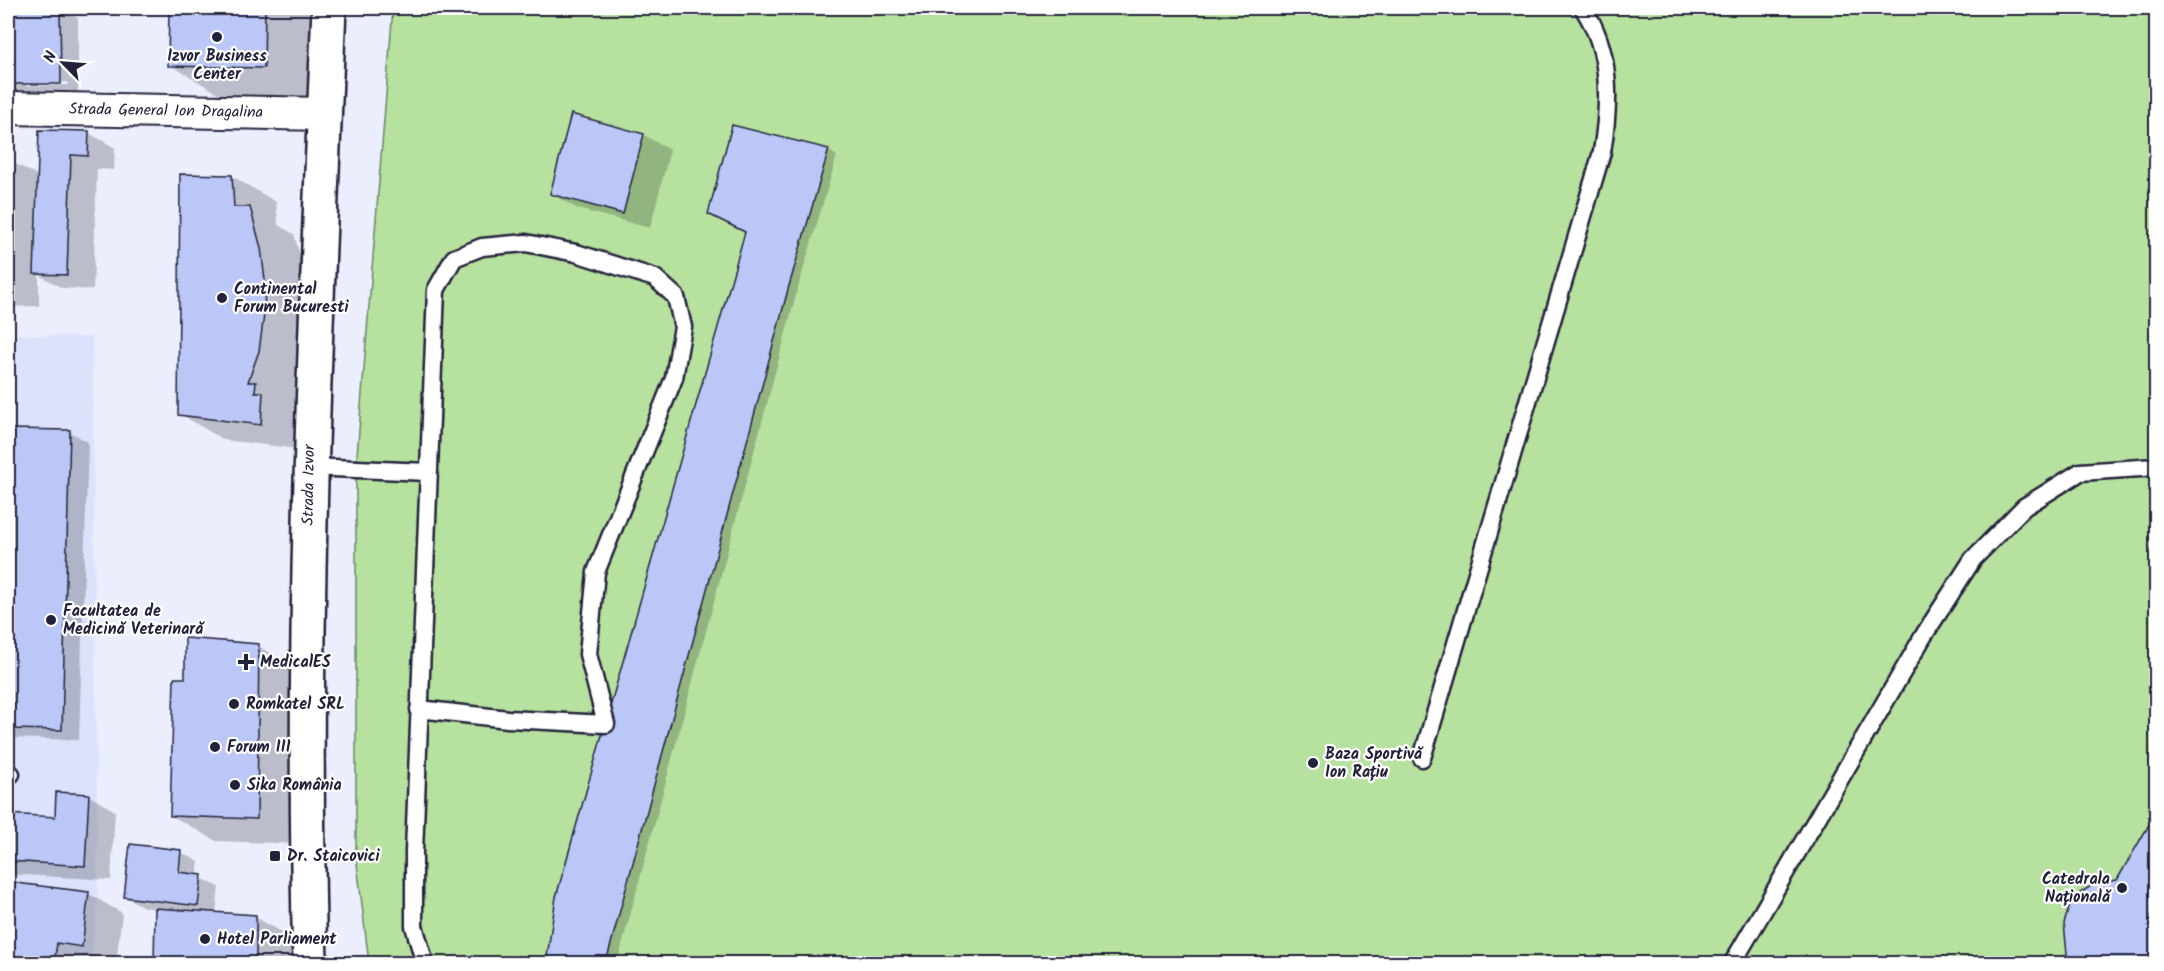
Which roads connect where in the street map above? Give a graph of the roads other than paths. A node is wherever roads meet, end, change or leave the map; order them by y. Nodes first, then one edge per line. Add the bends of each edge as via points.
1 (329, 8) edge
2 (1583, 8) edge
3 (8, 108) edge
4 (325, 114) junction
5 (309, 466) junction
6 (2157, 467) edge
7 (428, 472) junction
8 (419, 709) junction
9 (1422, 758) dead end
10 (1739, 961) edge
11 (310, 963) edge
12 (425, 963) edge

1 - 4 main road, Strada Izvor
2 - 9 lane via 1597,36 1609,90 1602,152
3 - 4 street, Strada General Ion Dragalina
4 - 5 main road, Strada Izvor
5 - 7 lane
5 - 11 main road, Strada Izvor
6 - 10 lane via 2080,472 2024,507 1973,559 1924,635
7 - 8 lane
7 - 8 lane via 436,290 454,258 482,247 526,243 623,266 654,278 675,297 683,327 674,378 596,572 588,654 606,724 508,720
8 - 12 lane via 414,926

